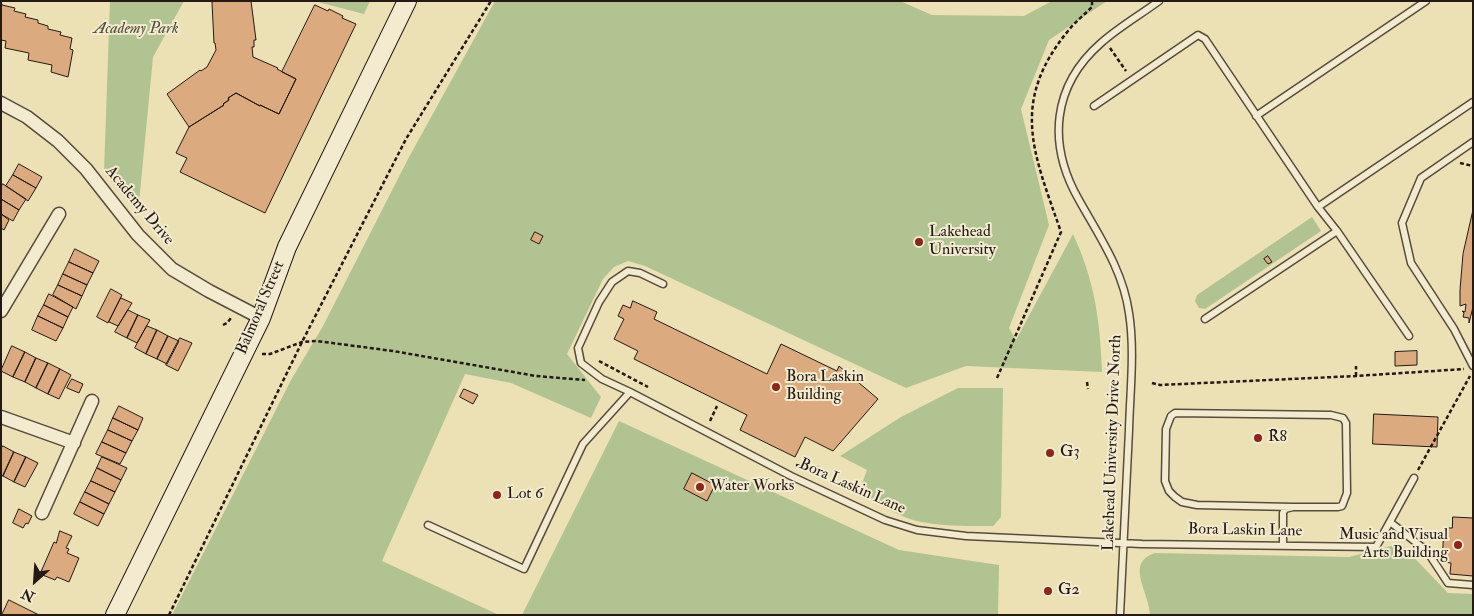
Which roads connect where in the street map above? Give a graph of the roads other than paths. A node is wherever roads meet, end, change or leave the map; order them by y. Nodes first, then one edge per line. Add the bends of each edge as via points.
1 (407, 1) edge
2 (1159, 1) edge
3 (1426, 1) edge
4 (1473, 102) edge
5 (1, 103) edge
6 (1094, 106) dead end
7 (1256, 116) junction
8 (1473, 142) edge
9 (1318, 207) junction
10 (59, 214) dead end
11 (1337, 231) junction
12 (663, 284) dead end
13 (1, 311) edge
14 (261, 318) junction
15 (1205, 319) dead end
16 (1409, 336) dead end
17 (1473, 368) edge
18 (630, 392) junction
19 (92, 401) dead end
20 (1, 417) edge
21 (74, 443) junction
22 (1414, 478) road end
23 (1293, 507) junction
24 (42, 513) dead end
25 (1390, 522) junction
26 (428, 525) dead end
27 (1124, 543) junction
28 (1283, 546) junction
29 (1473, 584) edge
30 (130, 586) junction
31 (115, 615) edge
32 (122, 615) edge
33 (1120, 615) edge

1 - 14 main road, Balmoral Street via 286,247
2 - 27 lane, Lakehead University Drive North via 1105,40 1081,64 1067,87 1058,137 1066,174 1113,258 1130,314 1131,374
3 - 7 lane
4 - 9 lane
5 - 14 street, Academy Drive via 34,123 86,169 138,235 172,269
6 - 7 lane via 1198,35 1205,39
7 - 9 lane
8 - 17 lane via 1421,178 1402,223 1412,263 1454,329
9 - 11 lane
10 - 13 street
11 - 15 lane
11 - 16 lane
12 - 18 lane, Bora Laskin Lane via 628,271 612,282 578,348 581,363 602,379
14 - 30 main road, Balmoral Street
18 - 26 lane via 583,444 524,569
18 - 27 lane, Bora Laskin Lane via 791,476 885,520 917,530 966,536
19 - 21 street
20 - 21 street
21 - 24 street
22 - 25 lane
23 - 23 lane via 1338,507 1345,502 1346,423 1343,418 1282,414 1175,413 1170,416 1166,429 1165,481 1175,497 1197,505
23 - 28 lane via 1283,513
25 - 28 lane, Bora Laskin Lane via 1376,547
25 - 29 lane via 1427,551 1448,583
27 - 28 lane, Bora Laskin Lane
27 - 33 lane, Lakehead University Drive North
30 - 31 main road, Balmoral Street
30 - 32 main road

